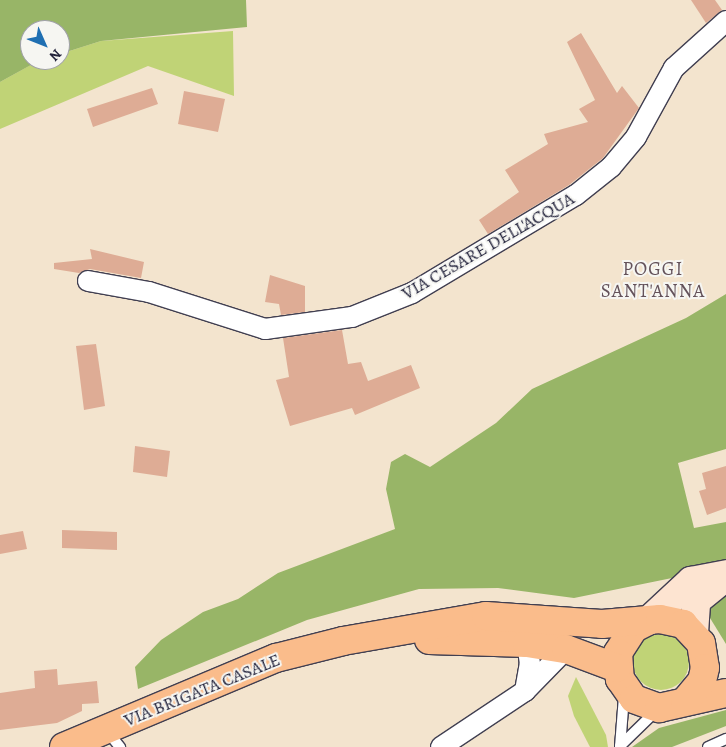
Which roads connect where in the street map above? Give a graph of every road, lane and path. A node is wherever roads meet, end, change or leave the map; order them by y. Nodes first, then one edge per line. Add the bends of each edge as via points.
1 (726, 21) edge
2 (88, 281) dead end
3 (726, 576) edge
4 (648, 621) junction
5 (697, 638) junction
6 (343, 641) junction
7 (527, 643) junction
8 (566, 650) junction
9 (726, 659) edge
10 (621, 678) junction
11 (525, 691) junction
12 (726, 694) edge
13 (685, 701) junction
14 (659, 708) junction
15 (113, 738) edge
16 (726, 739) edge
17 (620, 746) edge
18 (64, 747) edge
19 (441, 747) edge
20 (708, 747) edge

1 - 2 street, VIA CESARE DELL'ACQUA via 674,68 636,138 590,184 458,267 352,317 265,329 148,292
3 - 4 street via 691,581
3 - 5 street via 696,601
4 - 5 main road, VIA BRIGATA CASALE via 672,621
4 - 6 main road, VIA BRIGATA CASALE via 602,624 486,616
4 - 7 street via 611,629 544,625 532,632
4 - 10 main road via 624,639
5 - 9 main road, VIA BRIGATA CASALE
5 - 13 main road via 706,668 702,681
6 - 7 main road, VIA BRIGATA CASALE
6 - 15 main road, VIA BRIGATA CASALE via 276,658
7 - 8 main road, VIA BRIGATA CASALE
7 - 11 street via 530,664
8 - 10 main road, VIA BRIGATA CASALE
8 - 11 street
10 - 14 main road, VIA BRIGATA CASALE via 634,699
10 - 17 lane
11 - 19 street
12 - 13 main road
13 - 14 main road
14 - 17 lane
15 - 18 main road, VIA BRIGATA CASALE
16 - 20 lane

